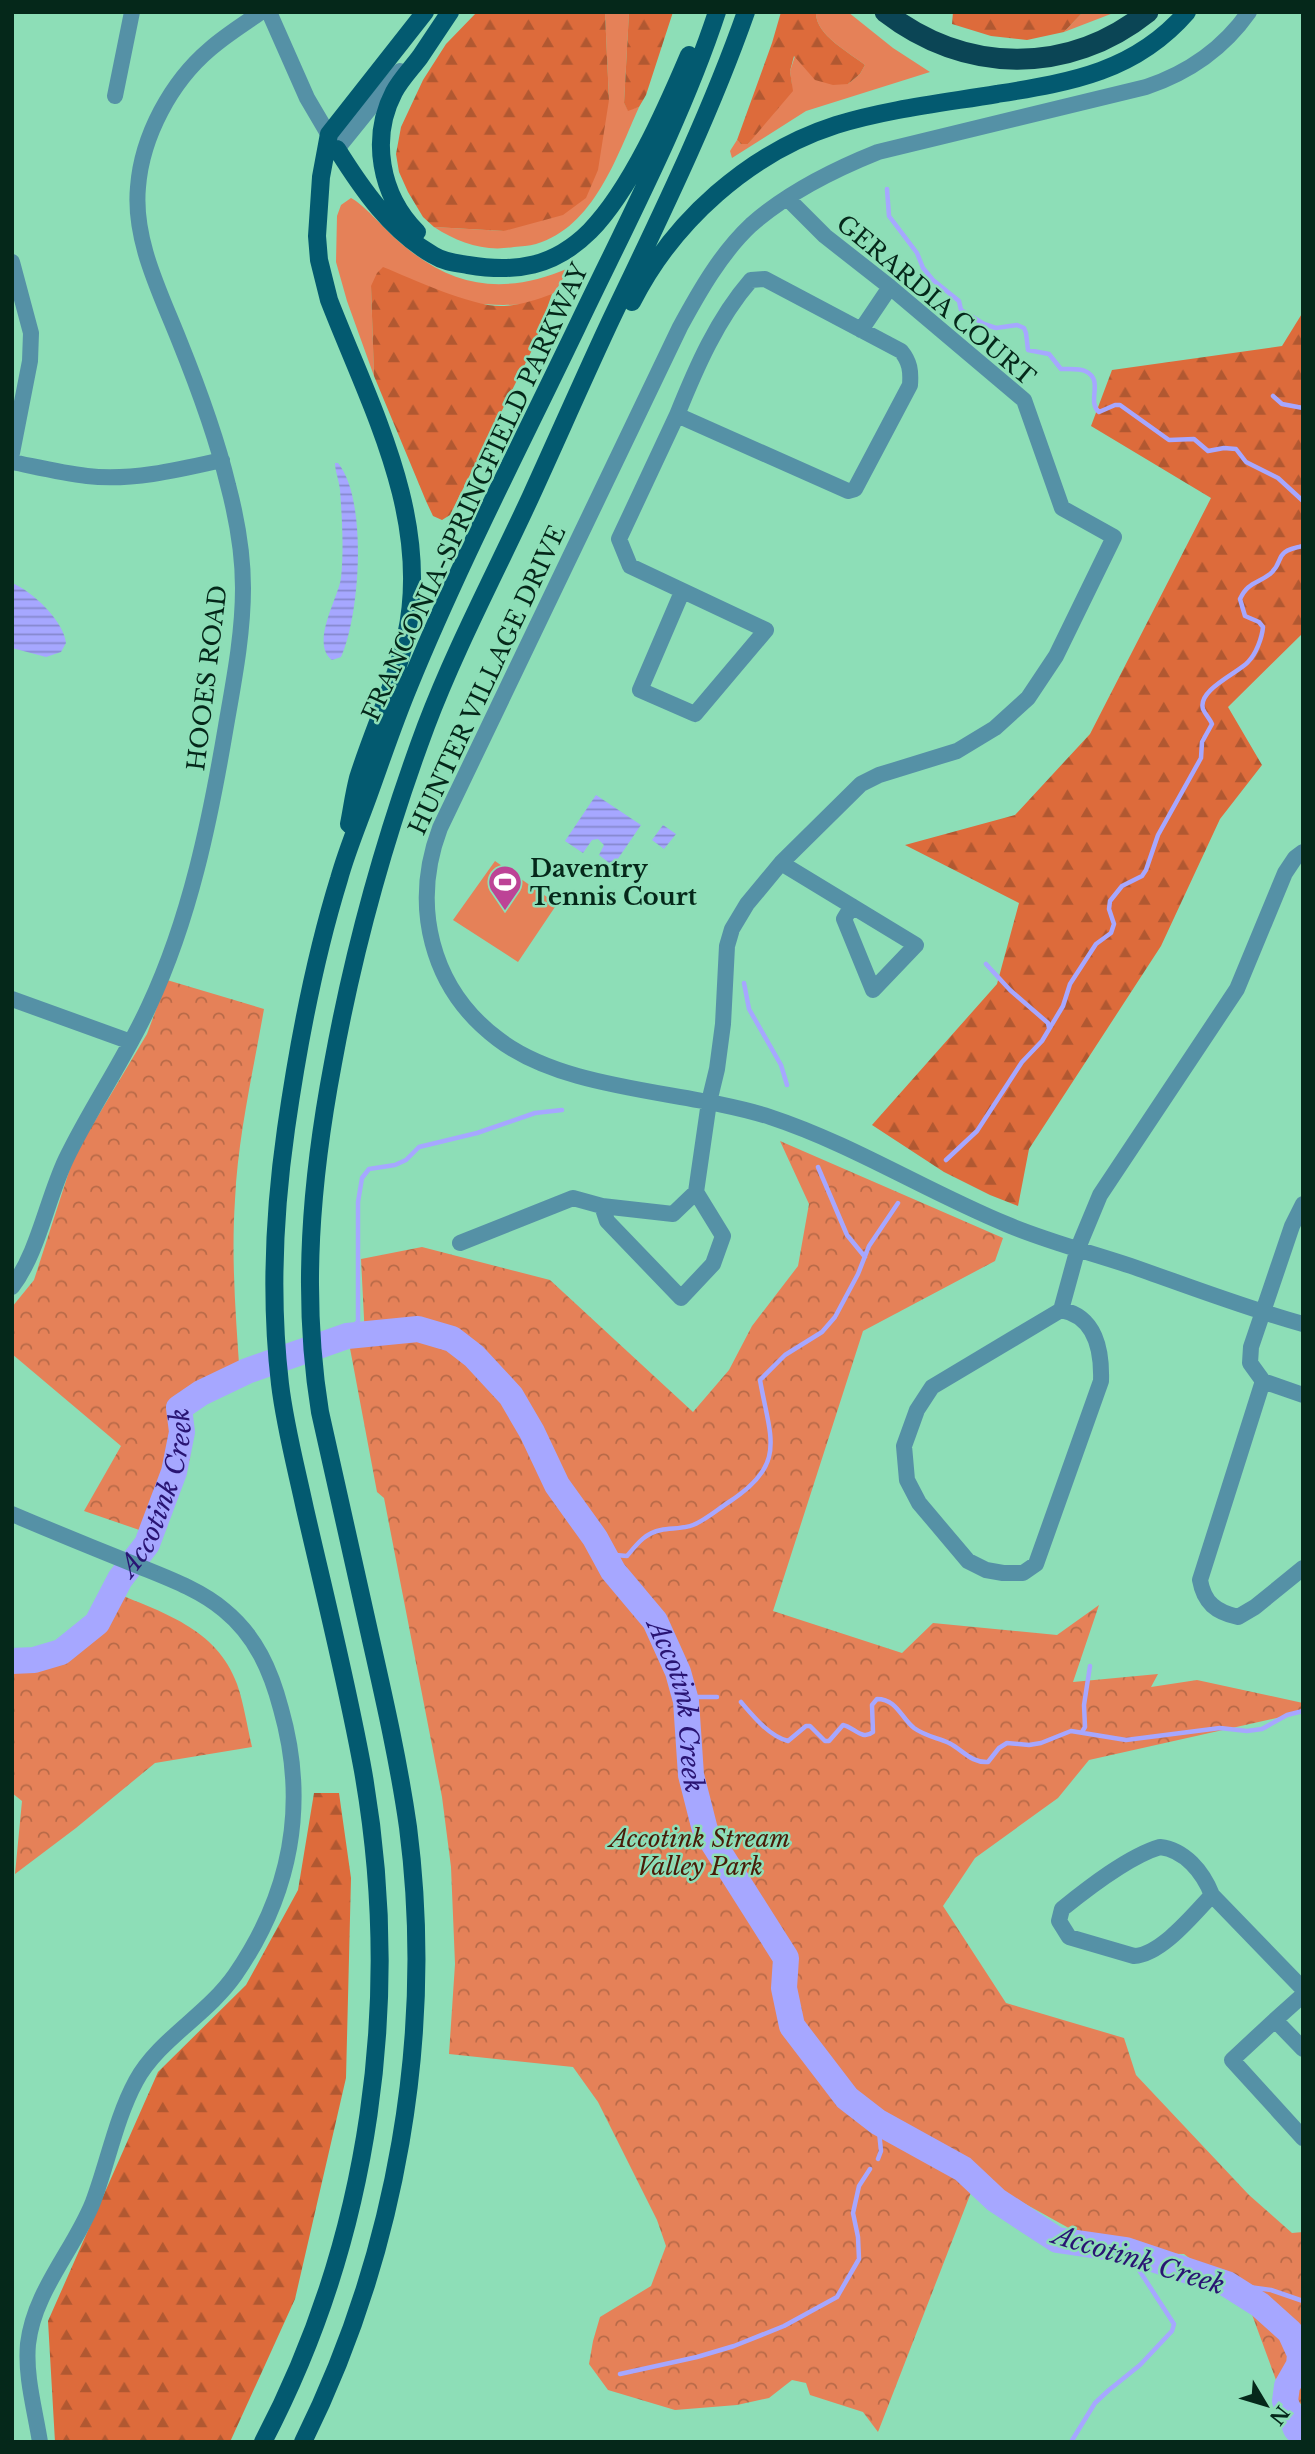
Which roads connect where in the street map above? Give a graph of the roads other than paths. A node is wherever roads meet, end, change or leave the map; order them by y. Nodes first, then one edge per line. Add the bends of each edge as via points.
1 (132, 12) edge
2 (261, 12) edge
3 (269, 12) edge
4 (425, 12) edge
5 (705, 12) edge
6 (717, 12) edge
7 (746, 12) edge
8 (885, 12) edge
9 (1147, 12) edge
10 (1187, 12) edge
11 (1249, 12) edge
12 (450, 13) edge
13 (115, 96) dead end
14 (333, 142) junction
15 (787, 198) junction
16 (12, 262) edge
17 (470, 265) junction
18 (890, 287) junction
19 (861, 330) junction
20 (677, 415) junction
21 (12, 453) edge
22 (222, 460) junction
23 (12, 463) edge
24 (532, 494) junction
25 (682, 592) junction
26 (1303, 852) edge
27 (781, 863) junction
28 (339, 876) junction
29 (852, 906) junction
30 (12, 999) edge
31 (131, 1042) junction
32 (709, 1102) junction
33 (696, 1192) junction
34 (602, 1206) junction
35 (1301, 1213) edge
36 (460, 1243) dead end
37 (1078, 1248) junction
38 (12, 1287) edge
39 (1061, 1310) junction
40 (1265, 1312) junction
41 (1303, 1324) edge
42 (1263, 1381) junction
43 (1303, 1395) edge
44 (12, 1514) edge
45 (1303, 1568) edge
46 (1212, 1895) junction
47 (1303, 1989) edge
48 (1303, 1995) edge
49 (1275, 2020) junction
50 (1303, 2049) edge
51 (1303, 2138) edge
52 (40, 2442) edge
53 (263, 2442) edge
54 (303, 2442) edge

1 - 13 street
2 - 22 street, HOOES ROAD via 210,49 178,83 150,137 137,190 146,253
3 - 14 street via 300,83
4 - 14 main road
5 - 17 main road via 681,75 638,160 591,230 570,248 533,266 496,269
6 - 28 main road, FRANCONIA-SPRINGFIELD PARKWAY via 653,168 426,646
7 - 24 main road, FRANCONIA-SPRINGFIELD PARKWAY via 699,134
8 - 9 highway via 952,50 1008,60 1086,48
10 - 24 main road via 1144,50 1096,74 852,120 796,141 739,177 699,211 655,262
11 - 15 street, HUNTER VILLAGE DRIVE via 1206,57 1165,81 910,142 844,166
12 - 14 street
12 - 17 main road via 390,100 381,154 387,183 406,221 435,246
14 - 17 main road via 360,186 407,237 445,261
14 - 28 main road via 317,216 319,260 329,300 400,486 407,512 411,585 406,635 358,780
15 - 18 street, GERARDIA COURT via 825,236
15 - 32 street, HUNTER VILLAGE DRIVE via 751,226 728,252 680,327 440,828 426,883 429,928 440,965 464,1005 496,1038 551,1068
16 - 21 street via 31,333
18 - 19 street
18 - 27 street, GERARDIA COURT via 1024,401 1062,508 1114,537 1056,656 1012,714 957,751 861,784
19 - 20 street via 765,279 751,280 732,302
19 - 20 street via 901,351 911,373 910,385 855,489 848,491
20 - 25 street via 619,539 629,566
22 - 23 street via 124,477
22 - 31 street, HOOES ROAD via 243,565 231,701 202,853 186,909
24 - 54 main road, FRANCONIA-SPRINGFIELD PARKWAY via 427,725 377,873 351,972 315,1176 309,1277 313,1363 404,1805 413,1883 415,1988 404,2120 383,2225 353,2324
25 - 25 street via 766,630 695,714 640,690
26 - 37 street via 1285,873 1237,989 1100,1195
27 - 29 street
27 - 32 street via 732,929 723,1024
28 - 53 main road, FRANCONIA-SPRINGFIELD PARKWAY via 293,1081 279,1185 274,1277 278,1366 291,1444 370,1817 380,1921 380,2000 368,2127 349,2217 305,2354
29 - 29 street via 916,945 873,990 844,919
30 - 31 street
31 - 38 street, HOOES ROAD via 66,1159 26,1264
32 - 33 street
32 - 37 street, HUNTER VILLAGE DRIVE via 816,1135 1008,1225
33 - 34 street via 673,1214
33 - 34 street via 723,1236 713,1264 681,1298 607,1221
34 - 36 street via 573,1198
35 - 40 street via 1292,1226
37 - 39 street
37 - 40 street, HUNTER VILLAGE DRIVE
39 - 39 street via 932,1387 917,1410 904,1446 906,1480 919,1503 968,1561 986,1570 1023,1573 1036,1564 1101,1381 1102,1354 1094,1335 1082,1318
40 - 41 street, HUNTER VILLAGE DRIVE
40 - 42 street via 1251,1346 1250,1363
42 - 43 street
42 - 45 street via 1200,1580 1202,1590 1213,1608 1238,1617
44 - 52 street via 171,1580 233,1618 269,1671 286,1725 294,1774 289,1855 268,1917 235,1974 204,2011 155,2055 136,2081 88,2214 39,2302 27,2360
46 - 46 street via 1144,1956 1069,1937 1059,1921 1070,1902 1146,1851 1160,1847 1183,1856
46 - 47 street
48 - 49 street
49 - 50 street
49 - 51 street via 1232,2060

